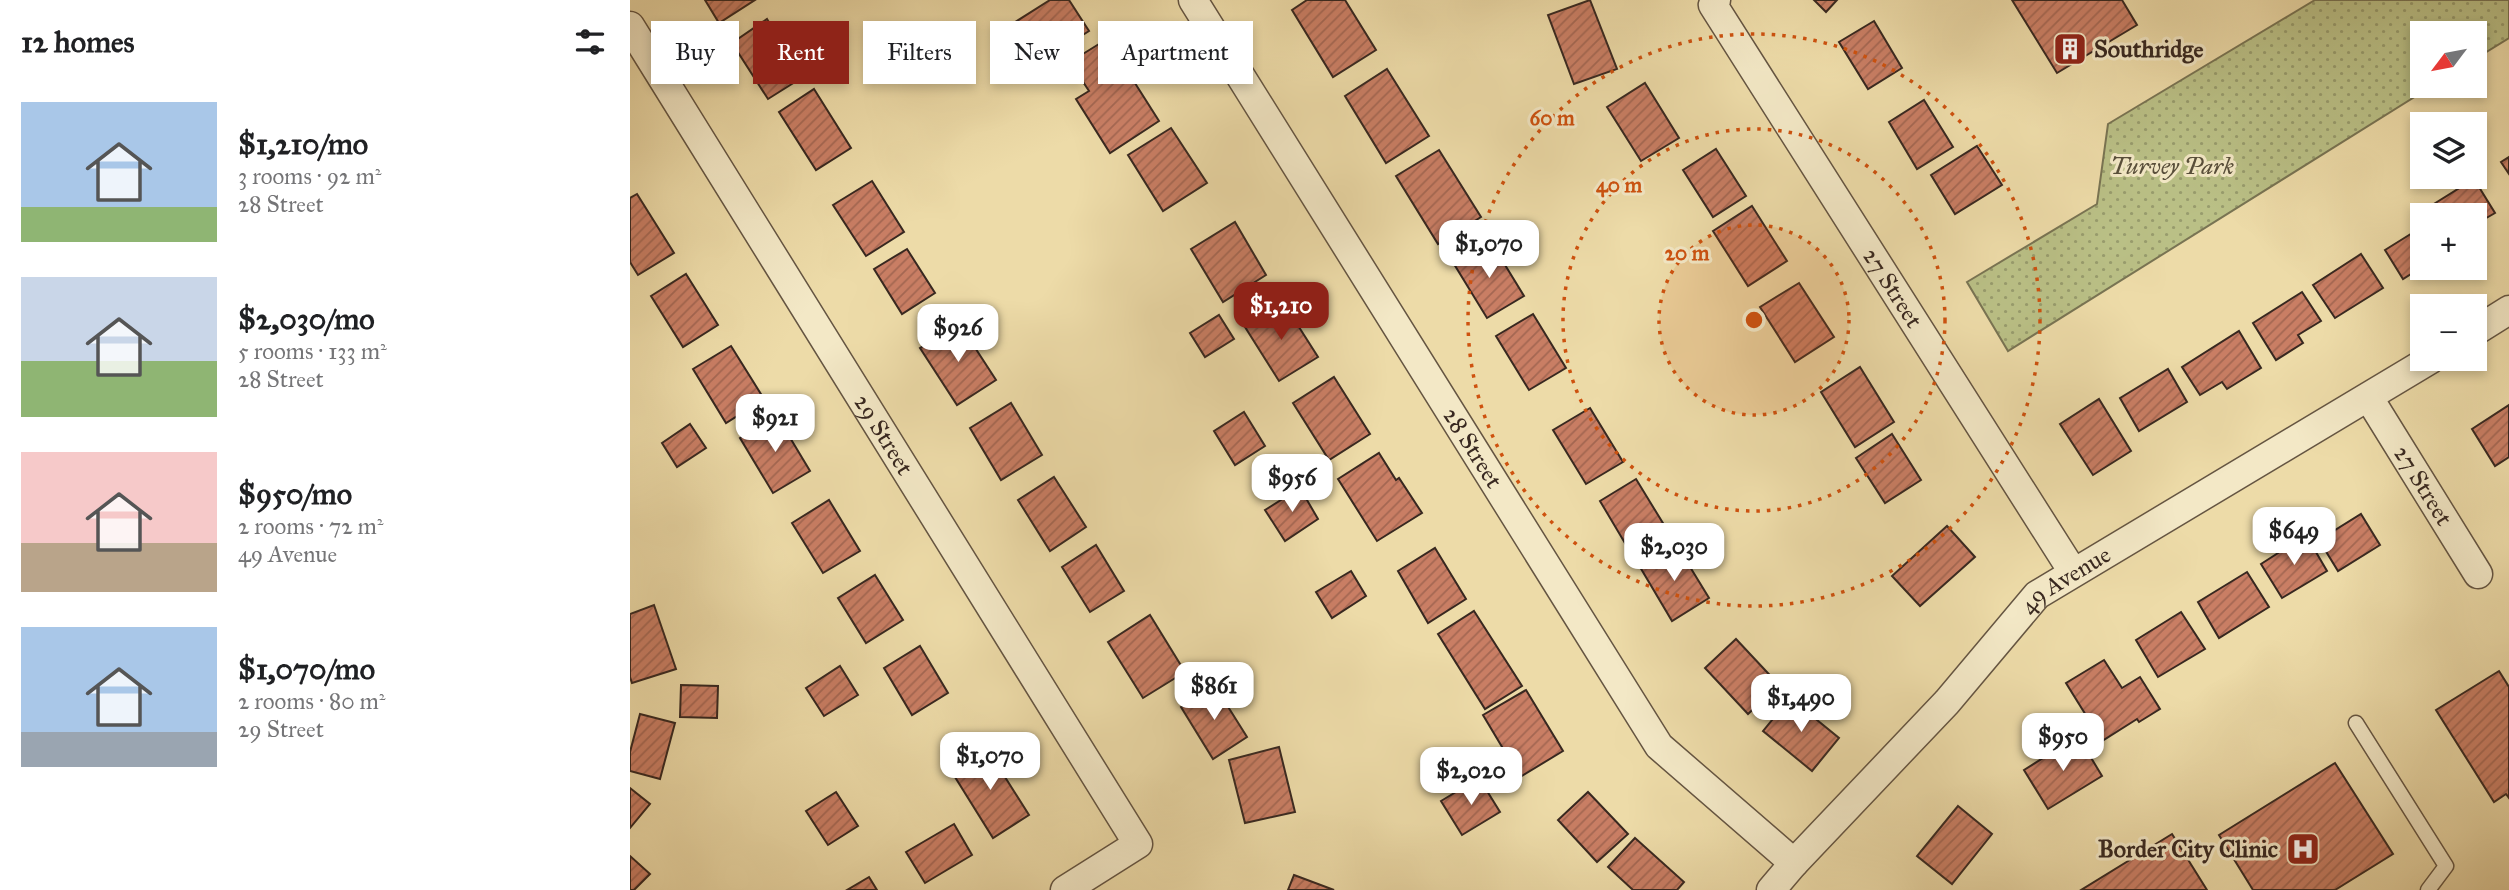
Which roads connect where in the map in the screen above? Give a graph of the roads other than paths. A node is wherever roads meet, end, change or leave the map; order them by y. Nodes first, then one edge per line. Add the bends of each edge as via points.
1 (1193, 0) edge
2 (1714, 2) edge
3 (630, 26) edge
4 (2509, 310) edge
5 (2487, 324) edge
6 (2412, 371) edge
7 (2369, 398) junction
8 (2073, 572) junction
9 (2478, 573) dead end
10 (2356, 723) dead end
11 (1794, 863) junction
12 (1065, 890) edge
13 (1771, 890) edge
14 (2428, 890) edge

1 - 11 street, 28 Street via 1659,746
2 - 8 street, 27 Street
3 - 12 street, 29 Street via 1138,844
4 - 5 street
6 - 7 street, 49 Avenue
7 - 8 street, 49 Avenue
7 - 9 street, 27 Street
8 - 11 street, 49 Avenue via 2037,595 1947,702
10 - 14 lane via 2446,866
11 - 13 street, 49 Avenue

